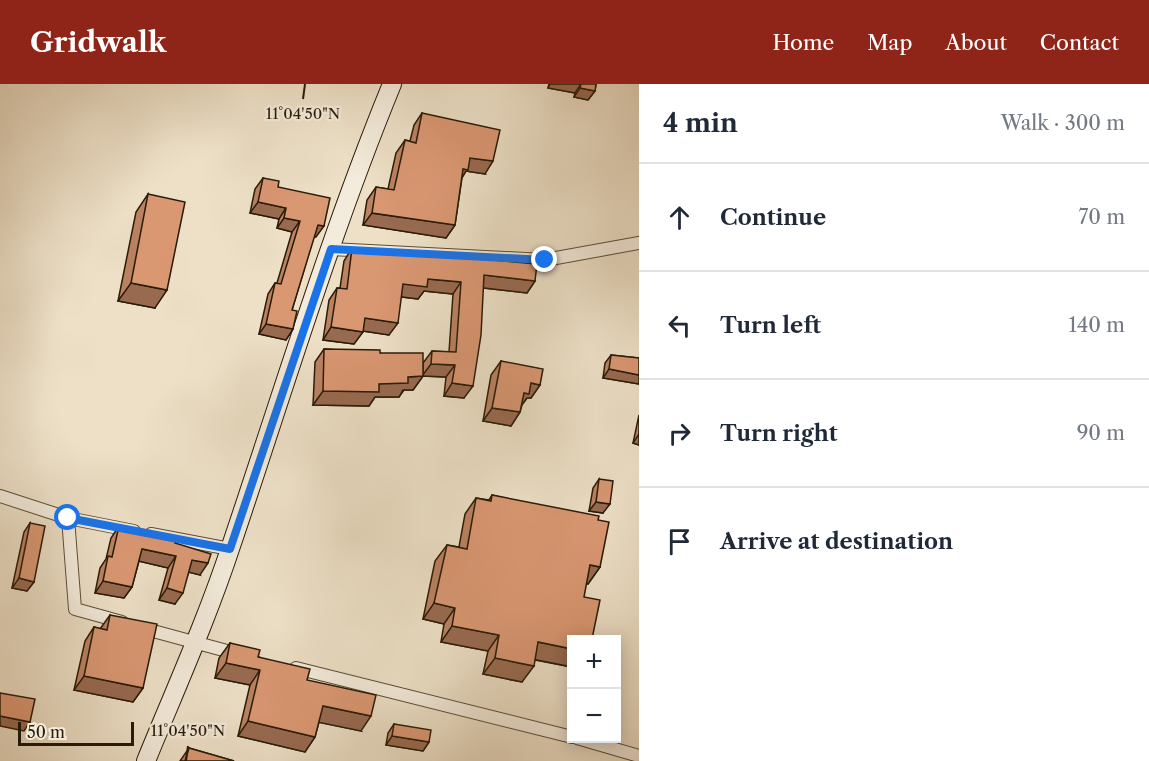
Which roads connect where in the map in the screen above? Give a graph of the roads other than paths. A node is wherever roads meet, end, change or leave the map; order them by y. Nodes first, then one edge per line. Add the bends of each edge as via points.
1 (392, 84) edge
2 (639, 243) edge
3 (331, 249) junction
4 (0, 496) edge
5 (68, 518) junction
6 (230, 549) junction
7 (193, 642) junction
8 (249, 656) edge
9 (282, 664) edge
10 (567, 736) edge
11 (594, 743) edge
12 (639, 756) edge
13 (146, 761) edge

1 - 3 main road
2 - 3 street via 545,260
3 - 6 main road
4 - 5 street
5 - 6 street
5 - 7 street via 75,609
6 - 7 main road
7 - 8 street
7 - 13 main road
9 - 10 street
11 - 12 street

